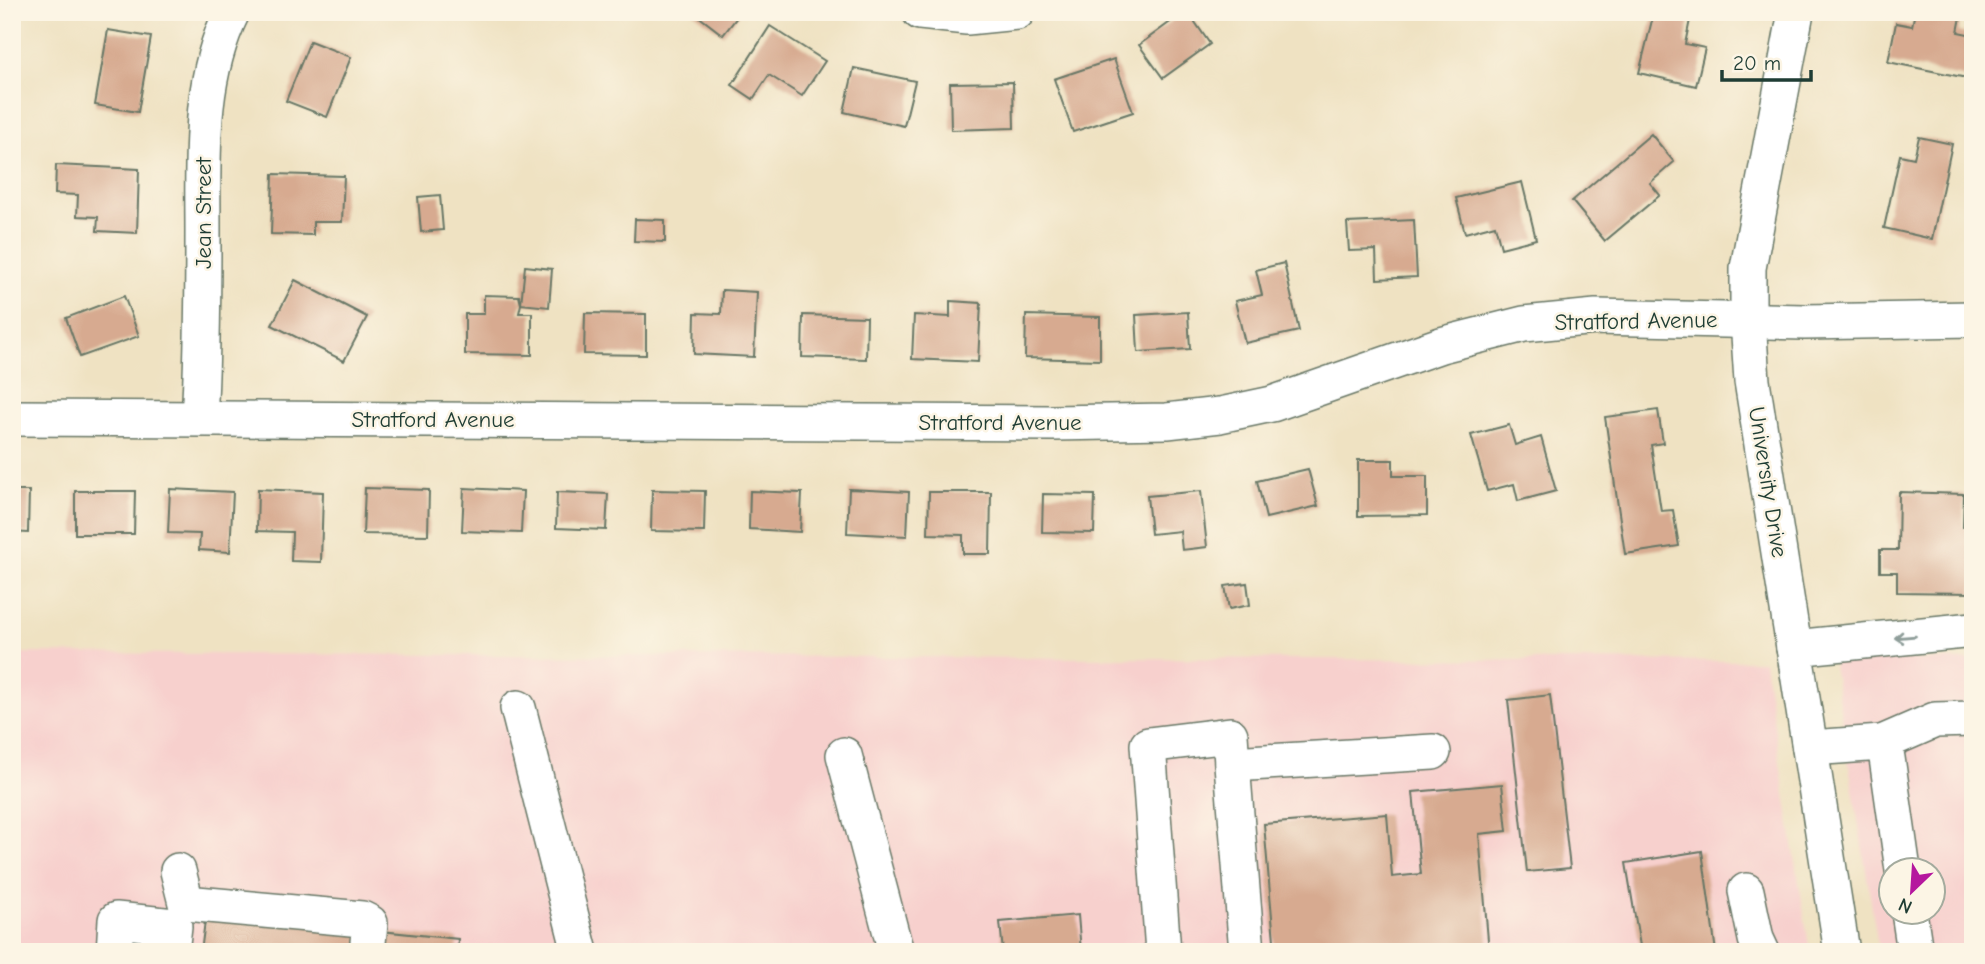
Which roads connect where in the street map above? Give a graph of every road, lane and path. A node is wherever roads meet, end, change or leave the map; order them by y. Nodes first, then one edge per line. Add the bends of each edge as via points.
1 (232, 12) edge
2 (920, 12) edge
3 (1017, 12) edge
4 (1797, 12) edge
5 (1973, 319) edge
6 (1748, 320) junction
7 (12, 418) edge
8 (199, 418) junction
9 (1973, 630) edge
10 (1794, 648) junction
11 (519, 708) dead end
12 (1973, 719) edge
13 (1882, 743) junction
14 (1810, 748) junction
15 (1433, 752) dead end
16 (844, 755) dead end
17 (1232, 764) junction
18 (1901, 856) edge
19 (178, 871) dead end
20 (1746, 891) dead end
21 (1911, 926) edge
22 (114, 952) edge
23 (171, 952) edge
24 (367, 952) edge
25 (580, 952) edge
26 (896, 952) edge
27 (1163, 952) edge
28 (1247, 952) edge
29 (1762, 952) edge
30 (1842, 952) edge
31 (1915, 952) edge

1 - 8 street, Jean Street via 207,91
2 - 3 street via 967,17
4 - 6 street, University Drive via 1748,268
5 - 6 street, Stratford Avenue
6 - 8 street, Stratford Avenue via 1595,317 1524,324 1441,345 1272,404 1167,421
6 - 10 street, University Drive via 1752,381
7 - 8 street, Stratford Avenue
9 -> 10 street
10 - 14 street, University Drive
11 - 25 street
12 - 13 street via 1935,720
13 - 14 street
13 - 18 street
14 - 30 street, University Drive
15 - 17 street
16 - 26 street
17 - 27 street via 1230,735 1148,745
17 - 28 street
19 - 24 street via 186,902 362,919 370,923
20 - 29 street
21 - 31 street
22 - 23 street via 116,920 174,926

